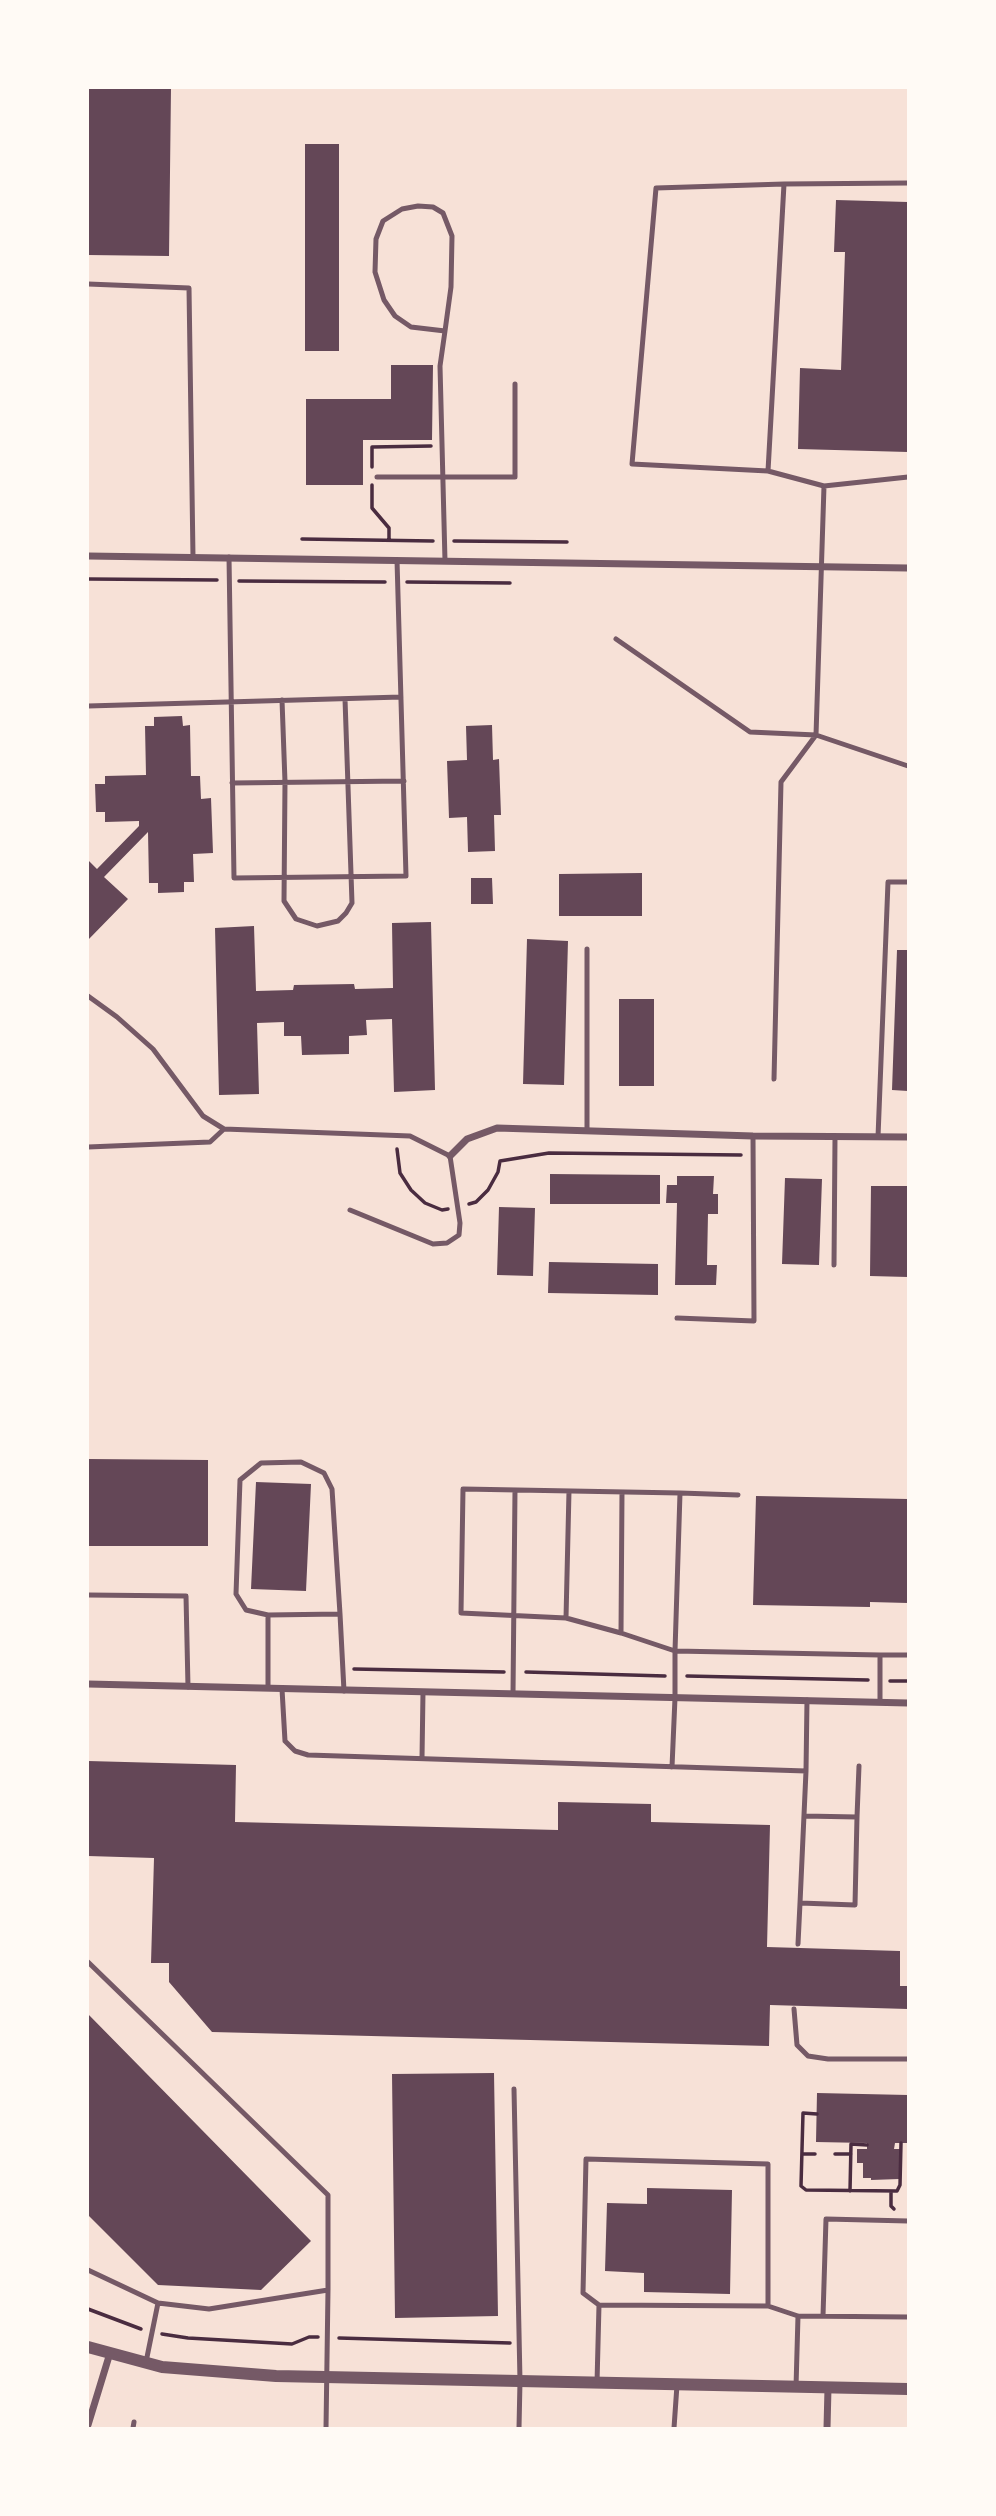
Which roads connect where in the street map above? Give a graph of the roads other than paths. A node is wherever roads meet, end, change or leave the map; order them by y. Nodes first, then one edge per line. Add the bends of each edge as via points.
1 (908, 183) edge
2 (784, 184) junction
3 (88, 284) edge
4 (445, 331) junction
5 (515, 384) dead end
6 (768, 471) junction
7 (377, 477) dead end
8 (443, 477) junction
9 (908, 477) edge
10 (824, 486) junction
11 (88, 556) edge
12 (193, 557) junction
13 (229, 557) junction
14 (397, 560) junction
15 (444, 561) junction
16 (822, 567) junction
17 (908, 568) edge
18 (616, 639) dead end
19 (401, 697) junction
20 (345, 699) junction
21 (282, 700) junction
22 (231, 702) junction
23 (88, 706) edge
24 (816, 735) junction
25 (908, 766) edge
26 (348, 781) junction
27 (404, 781) junction
28 (285, 782) junction
29 (232, 783) junction
30 (285, 877) junction
31 (351, 877) junction
32 (908, 882) edge
33 (587, 949) dead end
34 (88, 996) edge
35 (774, 1079) dead end
36 (224, 1129) junction
37 (587, 1131) junction
38 (753, 1136) junction
39 (878, 1137) junction
40 (908, 1137) edge
41 (835, 1138) junction
42 (88, 1147) edge
43 (450, 1156) junction
44 (350, 1210) dead end
45 (834, 1265) dead end
46 (677, 1318) dead end
47 (515, 1490) junction
48 (569, 1491) junction
49 (622, 1492) junction
50 (680, 1493) junction
51 (738, 1495) dead end
52 (88, 1595) edge
53 (340, 1614) junction
54 (268, 1615) junction
55 (513, 1615) junction
56 (566, 1618) junction
57 (621, 1633) junction
58 (675, 1651) junction
59 (880, 1655) junction
60 (908, 1655) edge
61 (88, 1684) edge
62 (188, 1687) junction
63 (268, 1688) junction
64 (282, 1689) junction
65 (344, 1691) junction
66 (423, 1692) junction
67 (513, 1694) junction
68 (675, 1698) junction
69 (807, 1700) junction
70 (880, 1702) junction
71 (908, 1703) edge
72 (422, 1758) junction
73 (859, 1766) dead end
74 (672, 1767) junction
75 (806, 1771) junction
76 (804, 1816) junction
77 (857, 1817) junction
78 (800, 1903) junction
79 (798, 1944) dead end
80 (88, 1962) edge
81 (794, 2009) dead end
82 (908, 2059) edge
83 (514, 2089) dead end
84 (908, 2221) edge
85 (88, 2270) edge
86 (328, 2290) junction
87 (158, 2303) junction
88 (599, 2305) junction
89 (768, 2306) junction
90 (798, 2316) junction
91 (823, 2316) junction
92 (908, 2317) edge
93 (88, 2347) edge
94 (110, 2353) junction
95 (145, 2363) junction
96 (327, 2377) junction
97 (520, 2381) junction
98 (597, 2383) junction
99 (677, 2385) junction
100 (796, 2387) junction
101 (828, 2388) junction
102 (908, 2389) edge
103 (88, 2425) edge
104 (326, 2428) edge
105 (519, 2428) edge
106 (674, 2428) edge
107 (827, 2428) edge

1 - 2 lane
2 - 6 lane
2 - 6 lane via 656,188 632,464
3 - 12 lane via 189,288
4 - 4 lane via 452,236 443,213 433,207 402,209 383,221 376,239 375,272 384,300 395,316 411,327
4 - 8 lane via 440,366
5 - 8 lane via 515,477
6 - 10 lane
7 - 8 lane
8 - 15 lane
9 - 10 lane
10 - 16 lane
11 - 12 street
12 - 13 street
13 - 14 street
13 - 22 lane
14 - 15 street
14 - 19 lane
15 - 16 street
16 - 17 street
16 - 24 lane
18 - 24 lane via 750,732
19 - 20 lane
19 - 27 lane
20 - 21 lane
20 - 26 lane
21 - 22 lane
21 - 28 lane
22 - 23 lane
22 - 29 lane
24 - 25 lane
24 - 35 lane via 781,782
26 - 27 lane
26 - 28 lane
26 - 31 lane
27 - 31 lane via 406,876
28 - 29 lane
28 - 30 lane
29 - 30 lane via 234,878
30 - 31 lane
30 - 31 lane via 283,890 289,911 296,919 317,926 338,921 346,913 352,903
32 - 39 lane via 888,881
33 - 37 lane
34 - 36 lane via 153,1049 203,1116
36 - 42 lane via 210,1142
36 - 43 lane via 410,1136
37 - 38 street
37 - 43 street via 497,1128 467,1139
38 - 41 street
38 - 46 lane via 754,1321
39 - 40 street
39 - 41 street
41 - 45 lane
43 - 44 lane via 459,1235 447,1243 433,1244
47 - 48 lane
47 - 55 lane
47 - 55 lane via 463,1489 461,1613
48 - 49 lane
48 - 56 lane
49 - 50 lane
49 - 57 lane
50 - 51 lane
50 - 58 lane
52 - 62 lane via 186,1596
53 - 54 lane
53 - 54 lane via 332,1489 324,1472 301,1462 261,1463 240,1480 236,1594 246,1610
53 - 65 lane
54 - 63 lane
55 - 56 lane
55 - 67 lane
56 - 57 lane
57 - 58 lane
58 - 59 lane
58 - 68 lane
59 - 60 lane
59 - 70 lane
61 - 62 street
62 - 63 street
63 - 64 street
64 - 65 street
64 - 72 lane via 285,1741 295,1751
65 - 66 street
66 - 67 street
66 - 72 lane
67 - 68 street
68 - 69 street
68 - 74 lane
69 - 70 street
69 - 75 lane
70 - 71 street
72 - 74 lane
73 - 77 lane
74 - 75 lane
75 - 76 lane
76 - 77 lane
76 - 78 lane
77 - 78 lane via 855,1905
78 - 79 lane
80 - 86 lane via 328,2195
81 - 82 lane via 797,2045 808,2056
83 - 97 lane
84 - 91 lane via 826,2219
85 - 87 lane
86 - 87 lane via 209,2309
86 - 96 lane
87 - 95 lane
88 - 89 lane
88 - 89 lane via 583,2293 586,2159 768,2164
88 - 98 lane
89 - 90 lane
90 - 91 lane
90 - 100 lane
91 - 92 lane
93 - 94 street
94 - 95 street
94 - 103 street
95 - 96 street via 202,2372
96 - 97 street
96 - 104 lane
97 - 98 street
97 - 105 lane
98 - 99 street
99 - 100 street
99 - 106 lane
100 - 101 street
101 - 102 street
101 - 107 street

